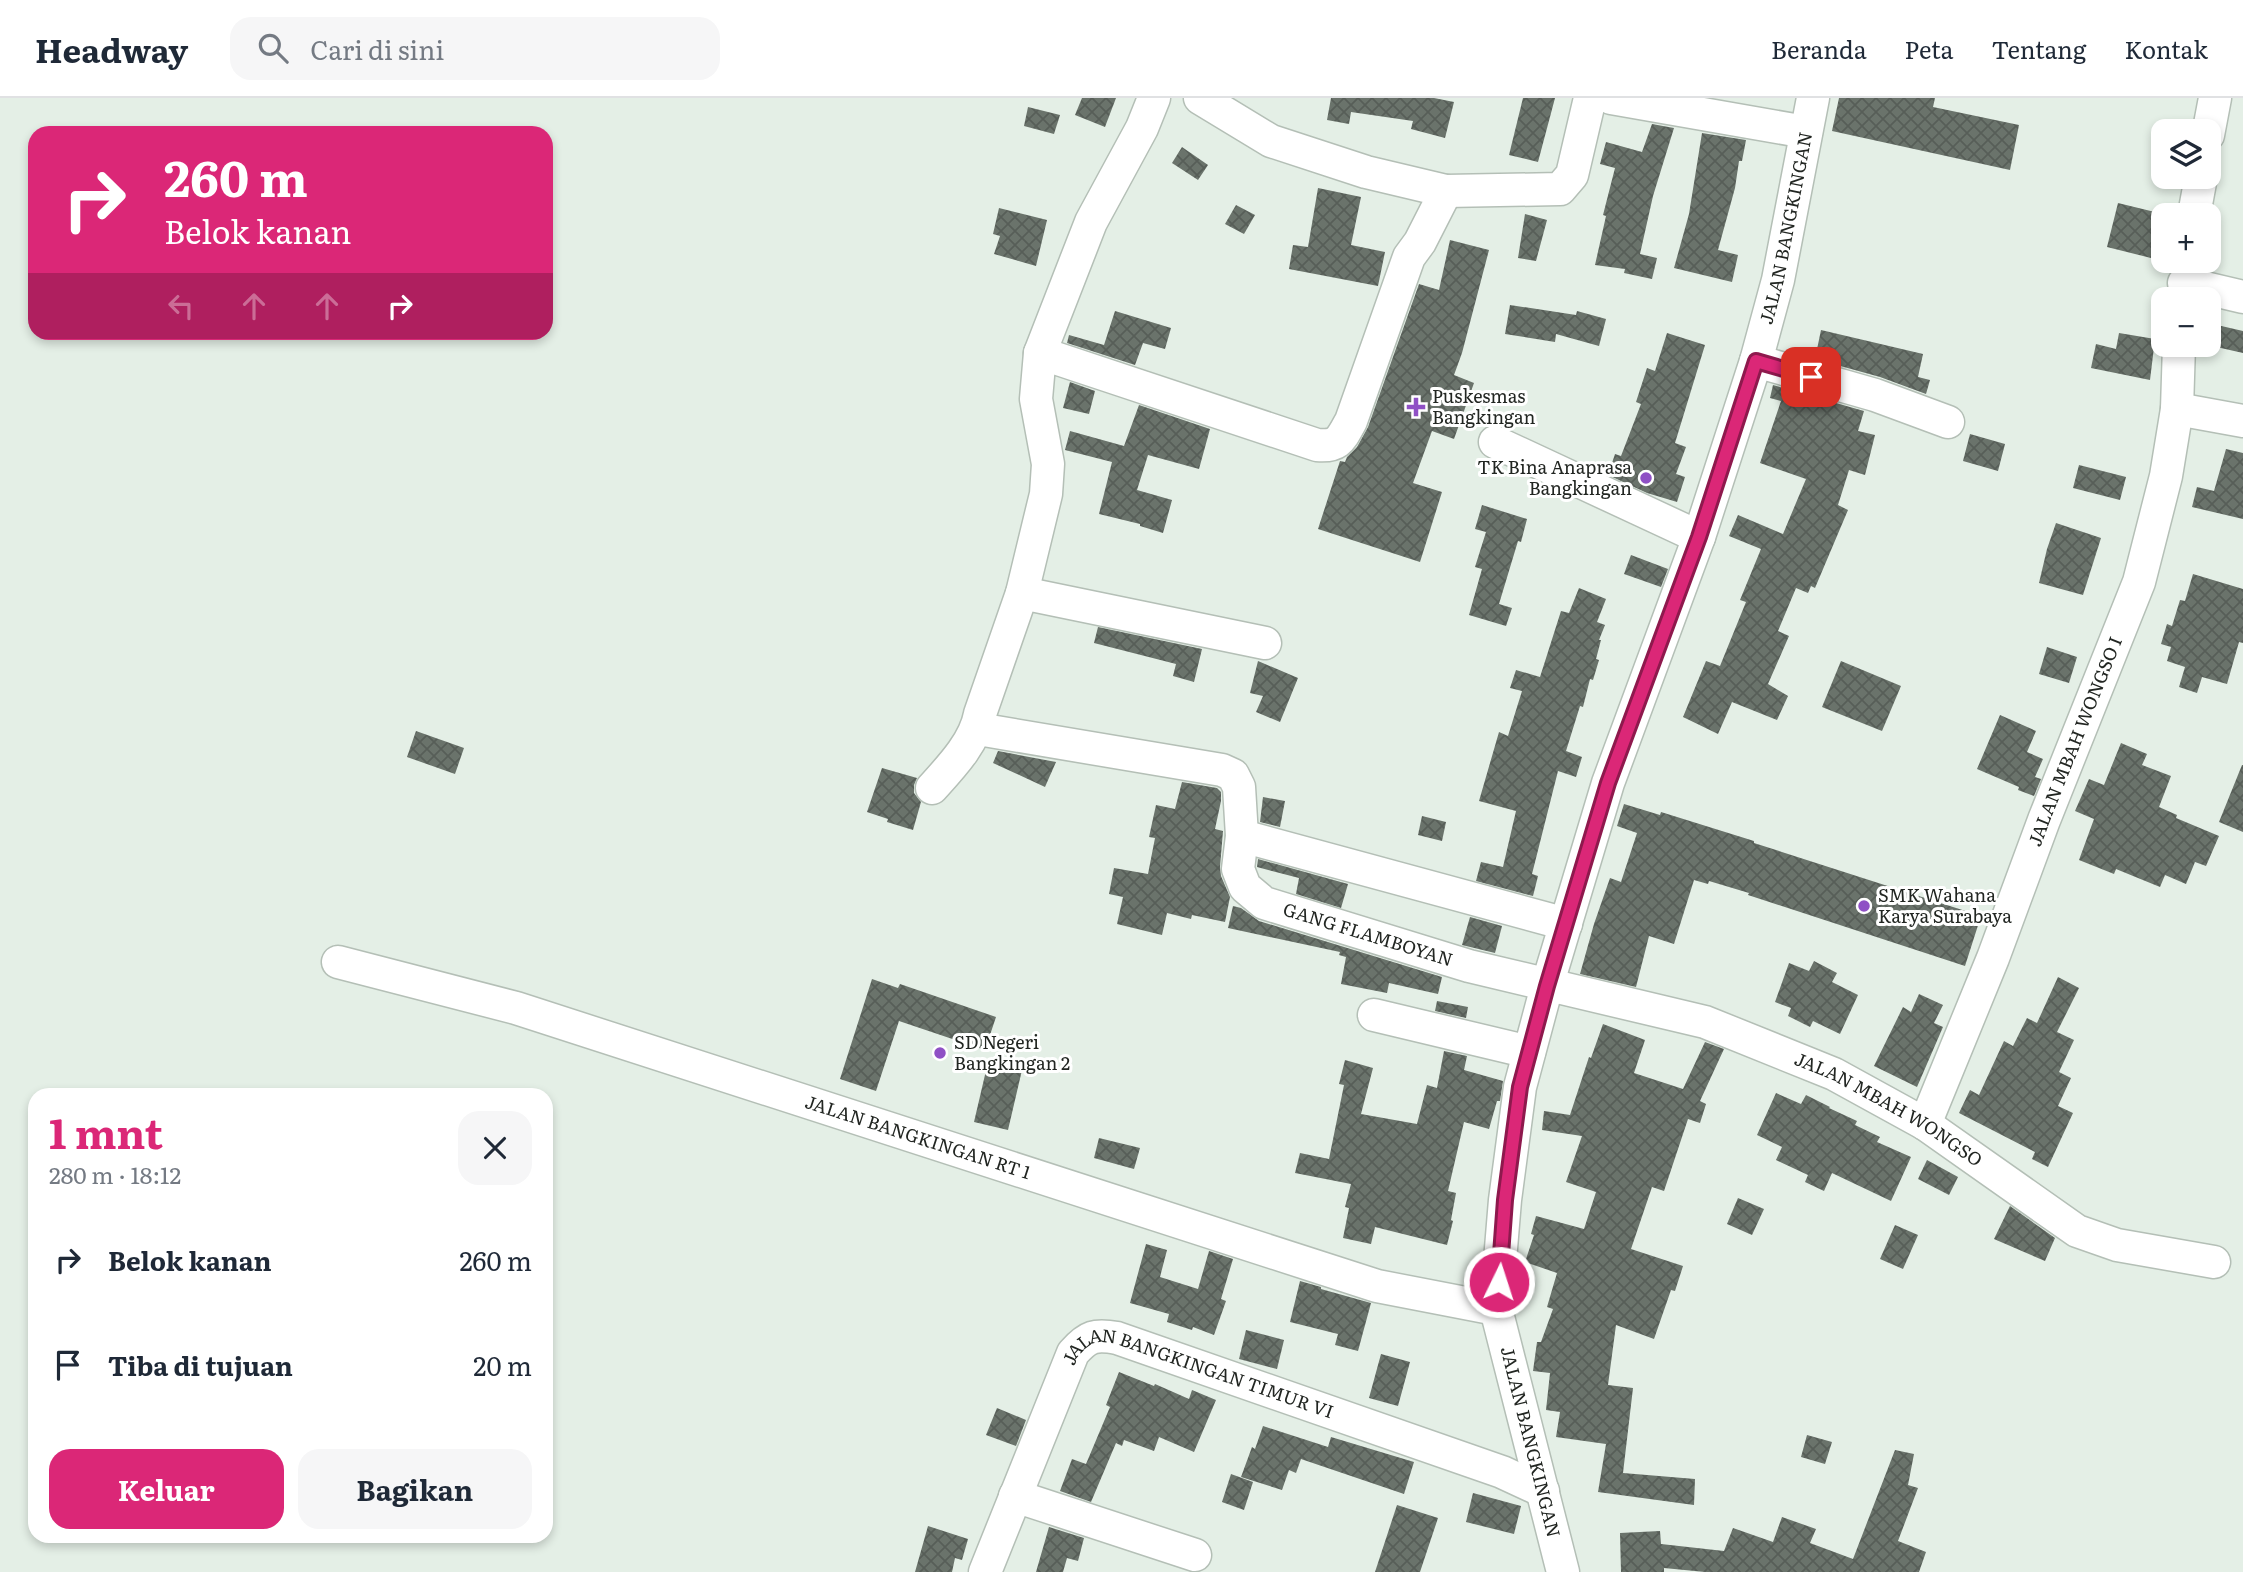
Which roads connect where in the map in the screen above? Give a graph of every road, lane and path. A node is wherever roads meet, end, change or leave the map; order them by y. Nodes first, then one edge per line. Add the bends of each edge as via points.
1 (1154, 98) edge
2 (1200, 98) edge
3 (1590, 98) edge
4 (1611, 98) edge
5 (1813, 98) edge
6 (2215, 98) edge
7 (2211, 119) edge
8 (1806, 132) junction
9 (1446, 191) junction
10 (2185, 281) edge
11 (2243, 297) edge
12 (1040, 353) junction
13 (2179, 357) edge
14 (1756, 361) junction
15 (2177, 409) junction
16 (2243, 421) edge
17 (1948, 422) dead end
18 (1495, 442) dead end
19 (1699, 537) junction
20 (1022, 593) junction
21 (1265, 643) dead end
22 (978, 729) junction
23 (932, 788) dead end
24 (1242, 835) junction
25 (1566, 924) junction
26 (338, 962) dead end
27 (1547, 986) junction
28 (1374, 1015) dead end
29 (1529, 1052) junction
30 (1926, 1124) junction
31 (2214, 1262) dead end
32 (1496, 1309) junction
33 (1543, 1491) junction
34 (1014, 1496) junction
35 (1195, 1555) dead end
36 (985, 1572) edge
37 (1563, 1572) edge

1 - 12 street via 1091,222
2 - 9 street via 1270,141 1366,172
3 - 9 street via 1572,175 1560,189
4 - 8 street
5 - 8 street, JALAN BANGKINGAN
6 - 7 street
8 - 14 street, JALAN BANGKINGAN via 1778,279
9 - 12 street via 1409,257 1350,421 1340,440 1330,447
10 - 11 street
12 - 20 street via 1036,399 1048,464 1046,494
13 - 15 street, JALAN MBAH WONGSO I
14 - 17 street via 1875,394
14 - 19 street, JALAN BANGKINGAN
15 - 16 street
15 - 30 street, JALAN MBAH WONGSO I via 2166,477 2139,582
18 - 19 street
19 - 25 street, JALAN BANGKINGAN via 1608,783
20 - 21 street
20 - 22 street
22 - 23 street
22 - 24 street, GANG FLAMBOYAN via 1223,770 1233,775 1239,787
24 - 25 street
24 - 27 street, GANG FLAMBOYAN via 1238,869 1245,887 1264,903
25 - 27 street, JALAN BANGKINGAN
26 - 32 street, JALAN BANGKINGAN RT 1 via 516,1008 1377,1286
27 - 29 street, JALAN BANGKINGAN
27 - 30 street, JALAN MBAH WONGSO via 1705,1022 1834,1074
28 - 29 street
29 - 32 street, JALAN BANGKINGAN via 1508,1175
30 - 31 street, JALAN MBAH WONGSO via 2077,1231 2117,1245
32 - 33 street, JALAN BANGKINGAN
33 - 34 street, JALAN BANGKINGAN TIMUR VI via 1489,1468 1100,1335 1084,1340 1073,1353
33 - 37 street, JALAN BANGKINGAN
34 - 35 street
34 - 36 street, JALAN BANGKINGAN TIMUR VI

